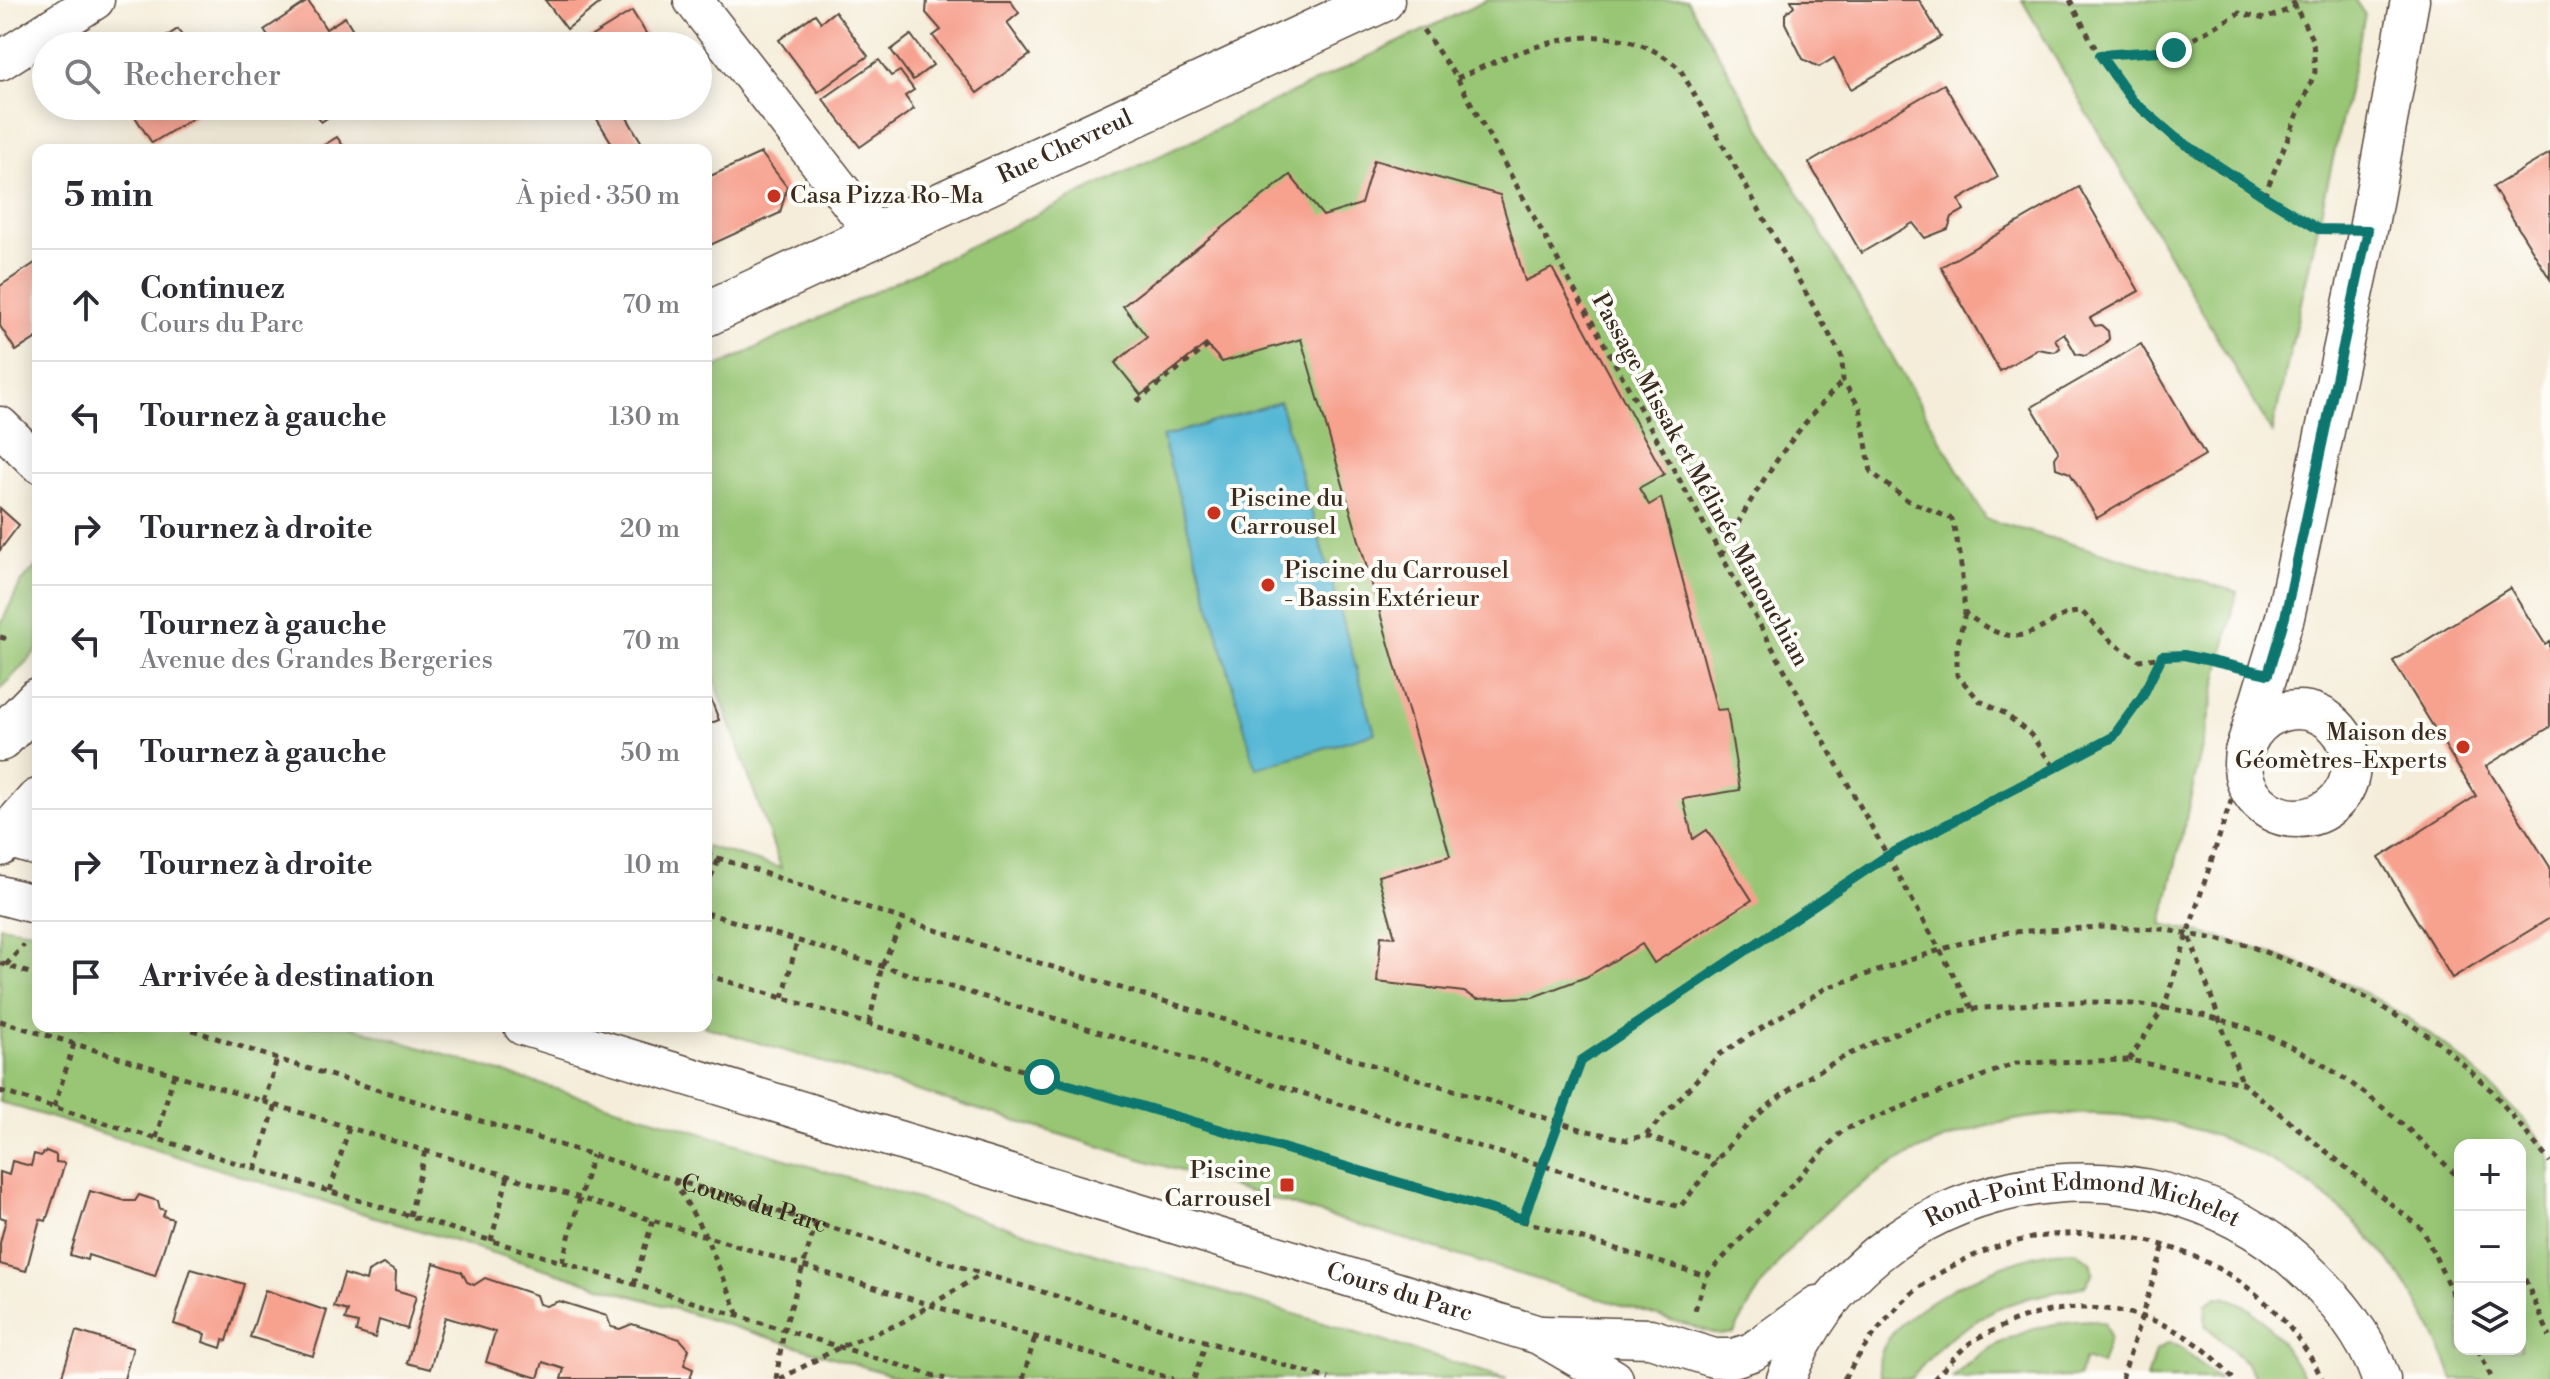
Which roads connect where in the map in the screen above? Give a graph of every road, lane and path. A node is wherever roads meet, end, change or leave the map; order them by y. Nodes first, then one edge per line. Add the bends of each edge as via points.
1 (95, 0) edge
2 (693, 0) edge
3 (1382, 0) edge
4 (2070, 0) edge
5 (2292, 0) edge
6 (2410, 0) edge
7 (2298, 6) junction
8 (1423, 30) dead end
9 (45, 32) edge
10 (32, 40) edge
11 (2100, 55) junction
12 (0, 61) edge
13 (1457, 78) junction
14 (2264, 196) junction
15 (2368, 230) junction
16 (875, 234) junction
17 (712, 311) edge
18 (1208, 346) dead end
19 (1843, 381) junction
20 (1137, 401) dead end
21 (0, 426) edge
22 (32, 457) edge
23 (1721, 556) junction
24 (1965, 613) junction
25 (2162, 656) junction
26 (2268, 674) junction
27 (32, 706) edge
28 (0, 739) edge
29 (2244, 752) joint
30 (2054, 767) junction
31 (32, 810) edge
32 (11, 841) edge
33 (712, 856) edge
34 (1887, 856) junction
35 (719, 858) junction
36 (712, 874) edge
37 (0, 895) edge
38 (32, 903) edge
39 (712, 915) edge
40 (904, 918) junction
41 (2189, 937) junction
42 (797, 941) junction
43 (1940, 950) junction
44 (0, 963) edge
45 (882, 966) junction
46 (32, 974) edge
47 (712, 977) edge
48 (783, 998) junction
49 (2164, 1007) junction
50 (1973, 1010) junction
51 (2222, 1018) junction
52 (0, 1021) edge
53 (869, 1023) junction
54 (32, 1031) edge
55 (35, 1032) edge
56 (198, 1032) edge
57 (543, 1032) edge
58 (74, 1044) junction
59 (277, 1059) junction
60 (2129, 1060) dead end
61 (174, 1074) junction
62 (2242, 1083) dead end
63 (0, 1091) edge
64 (264, 1102) junction
65 (276, 1105) junction
66 (54, 1107) junction
67 (1558, 1122) junction
68 (349, 1128) junction
69 (1646, 1135) junction
70 (156, 1138) junction
71 (425, 1151) junction
72 (592, 1155) junction
73 (1717, 1160) junction
74 (2550, 1162) edge
75 (1542, 1165) junction
76 (255, 1169) junction
77 (2454, 1173) edge
78 (508, 1176) junction
79 (674, 1180) junction
80 (330, 1191) junction
81 (581, 1199) junction
82 (410, 1216) junction
83 (1523, 1219) junction
84 (653, 1220) junction
85 (816, 1223) junction
86 (706, 1237) junction
87 (491, 1241) junction
88 (1891, 1244) junction
89 (2164, 1245) junction
90 (562, 1262) junction
91 (803, 1266) junction
92 (982, 1274) junction
93 (1706, 1276) dead end
94 (2526, 1282) edge
95 (634, 1284) junction
96 (933, 1306) junction
97 (739, 1316) junction
98 (2142, 1317) junction
99 (784, 1330) junction
100 (1539, 1335) junction
101 (1035, 1337) junction
102 (2550, 1337) edge
103 (1207, 1342) junction
104 (840, 1347) junction
105 (2481, 1355) edge
106 (1306, 1376) edge
107 (778, 1379) edge
108 (945, 1379) edge
109 (1023, 1379) edge
110 (1173, 1379) edge
111 (1194, 1379) edge
112 (1329, 1379) edge
113 (1614, 1379) edge
114 (1786, 1379) edge
115 (1844, 1379) edge
116 (1934, 1379) edge
117 (2122, 1379) edge
118 (2233, 1379) edge
119 (2322, 1379) edge
120 (2381, 1379) edge
121 (2492, 1379) edge

1 - 9 street
2 - 16 street
3 - 16 main road, Rue Chevreul
4 - 11 path
5 - 7 path
6 - 15 street
7 - 11 path via 2265,19 2239,13 2174,50
7 - 14 path via 2313,41 2315,72
8 - 13 path, Passage Missak et Mélinée Manouchian
10 - 12 street
11 - 14 path via 2132,100 2176,138
13 - 19 path via 1534,44 1583,36 1641,44 1667,58 1680,69 1842,357
13 - 23 path, Passage Missak et Mélinée Manouchian
14 - 15 path via 2318,229
15 - 26 street via 2285,617
16 - 17 main road, Rue Chevreul
18 - 20 path
19 - 23 path via 1770,466
19 - 24 path via 1860,408 1871,472 1907,500 1952,519
21 - 22 street
23 - 34 path, Passage Missak et Mélinée Manouchian
24 - 25 path via 1990,632 2015,638 2069,612 2082,612 2139,660
24 - 30 path via 1957,675 1980,701 2031,735
25 - 26 path via 2184,655
25 - 30 path via 2142,697 2113,737
26 - 29 street
27 - 28 main road
29 - 41 path
30 - 34 path
31 - 32 main road
33 - 35 path
34 - 43 path, Passage Missak et Mélinée Manouchian
34 - 67 path via 1581,1061
35 - 36 path
35 - 40 path
37 - 38 street
39 - 42 path
40 - 45 path
40 - 67 path
41 - 43 path via 2161,929 2073,926 2010,932
41 - 49 path
41 - 51 path
41 - 74 path via 2247,945 2311,970 2439,1042 2492,1091
42 - 45 path
42 - 48 path
43 - 50 path, Passage Missak et Mélinée Manouchian
43 - 69 path via 1826,988 1747,1037 1720,1054
44 - 46 path
45 - 53 path
45 - 75 path
47 - 48 path
48 - 53 path
49 - 50 path via 2074,999
49 - 51 path
49 - 60 path
50 - 73 path via 1866,1046 1777,1099
51 - 62 path
51 - 77 path via 2314,1059 2399,1118
52 - 54 path
53 - 83 path
55 - 58 path
56 - 59 path, Cours du Parc
57 - 100 street, Cours du Parc
58 - 61 path
58 - 66 path
59 - 64 path
59 - 72 path, Cours du Parc
61 - 64 path
61 - 70 path
63 - 66 path
64 - 65 path
65 - 68 path
65 - 76 path
66 - 70 path
67 - 69 path via 1627,1140
67 - 75 path
68 - 71 path
68 - 80 path
69 - 73 path
70 - 76 path
71 - 78 path
71 - 82 path
72 - 79 path, Cours du Parc
72 - 81 path
73 - 75 path via 1680,1207
75 - 83 path
76 - 80 path
78 - 81 path
78 - 87 path
79 - 85 path, Cours du Parc
79 - 86 path
80 - 82 path
81 - 84 path
81 - 90 path
82 - 87 path
83 - 93 path
84 - 86 path
84 - 95 path
85 - 91 path
85 - 92 path, Cours du Parc
86 - 91 path
86 - 97 path
87 - 90 path
88 - 100 street, Cours du Parc via 1792,1325 1752,1352 1733,1358 1714,1358 1650,1338
88 - 114 street, Rond-Point Edmond Michelet via 1818,1319
88 - 120 street, Rond-Point Edmond Michelet via 1972,1201 2035,1184 2087,1180 2140,1185 2190,1198 2238,1219 2282,1248 2321,1284 2353,1325
89 - 98 path
89 - 115 path via 2098,1232 2051,1234 1966,1259 1894,1310
89 - 119 path via 2221,1269 2259,1297 2288,1326
90 - 95 path
91 - 96 path
91 - 99 path
92 - 96 path
92 - 103 path, Cours du Parc
94 - 102 path
95 - 97 path
96 - 101 path
96 - 104 path
97 - 99 path
98 - 116 path via 2095,1306 2030,1314 1970,1343
98 - 117 path
98 - 118 path via 2161,1321 2216,1357
99 - 104 path
99 - 107 path
100 - 113 street, Cours du Parc
101 - 109 path
101 - 110 path
103 - 106 path, Cours du Parc
103 - 111 path
104 - 107 path
104 - 108 path
105 - 121 path
106 - 112 path, Cours du Parc

